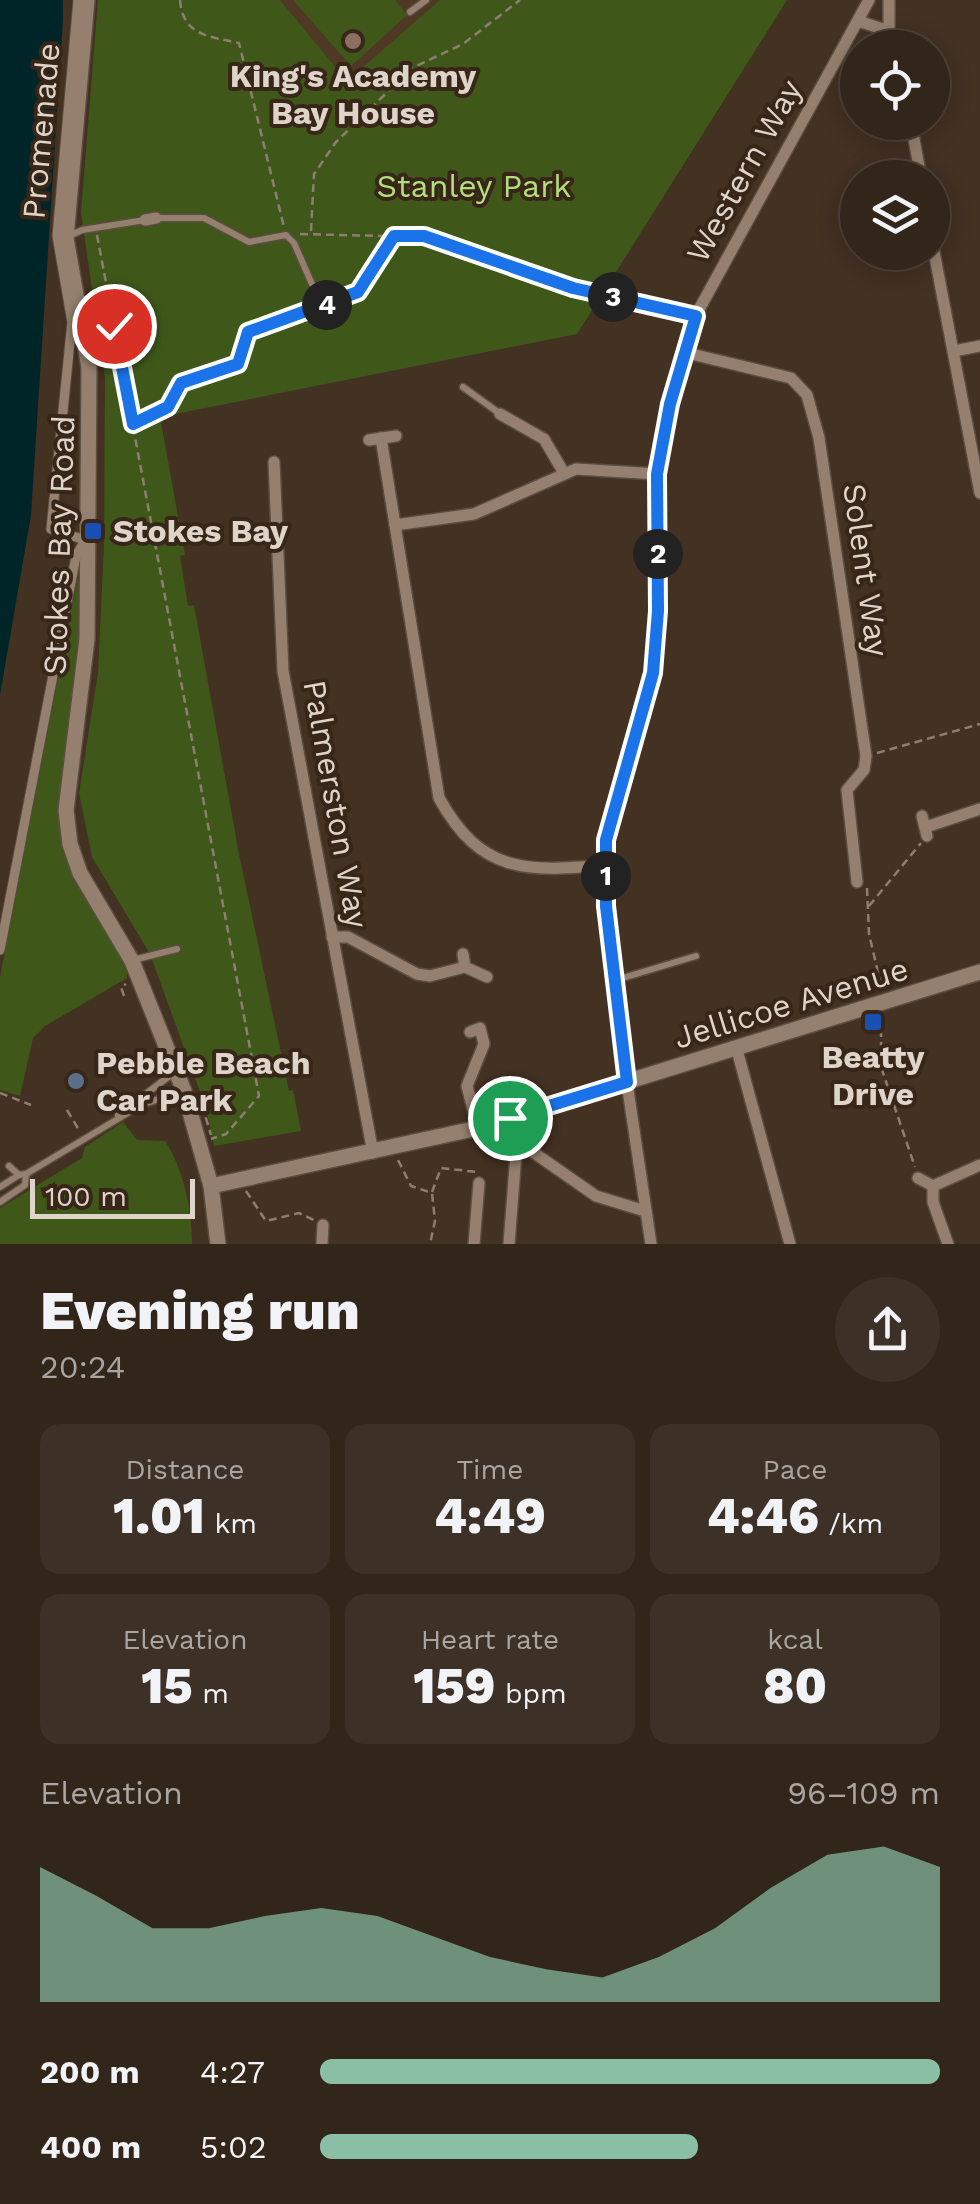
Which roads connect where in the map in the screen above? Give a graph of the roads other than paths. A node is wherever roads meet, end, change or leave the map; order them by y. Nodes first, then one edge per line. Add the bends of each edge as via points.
1 (78, 0) edge
2 (87, 0) edge
3 (426, 0) edge
4 (869, 0) edge
5 (889, 0) edge
6 (410, 12) dead end
7 (858, 21) junction
8 (886, 30) edge
9 (889, 30) edge
10 (66, 238) junction
11 (938, 270) edge
12 (312, 284) dead end
13 (980, 346) edge
14 (954, 351) junction
15 (684, 352) junction
16 (462, 388) dead end
17 (500, 414) joint
18 (514, 422) junction
19 (396, 436) dead end
20 (507, 438) dead end
21 (274, 462) dead end
22 (564, 472) junction
23 (657, 474) junction
24 (980, 493) edge
25 (396, 525) junction
26 (84, 540) junction
27 (980, 809) edge
28 (925, 826) road end
29 (605, 865) junction
30 (857, 882) road end
31 (332, 937) junction
32 (0, 950) edge
33 (177, 950) dead end
34 (696, 956) dead end
35 (130, 967) junction
36 (980, 972) edge
37 (487, 977) dead end
38 (615, 980) junction
39 (470, 1032) dead end
40 (737, 1050) junction
41 (176, 1071) junction
42 (627, 1082) junction
43 (191, 1092) junction
44 (510, 1118) junction
45 (110, 1122) junction
46 (478, 1128) junction
47 (517, 1141) junction
48 (373, 1153) junction
49 (980, 1165) edge
50 (9, 1166) dead end
51 (23, 1174) junction
52 (918, 1178) road end
53 (479, 1184) road end
54 (211, 1186) junction
55 (934, 1186) junction
56 (0, 1188) edge
57 (0, 1202) edge
58 (645, 1210) junction
59 (323, 1225) road end
60 (218, 1244) edge
61 (322, 1244) edge
62 (474, 1244) edge
63 (509, 1244) edge
64 (651, 1244) edge
65 (790, 1244) edge
66 (948, 1244) edge

1 - 26 street, Promenade via 56,236 72,322 52,530
2 - 10 street, Stokes Bay Road
3 - 6 lane
4 - 7 street, Western Way
5 - 9 street
7 - 8 street
7 - 15 street, Western Way via 696,316
10 - 12 lane via 150,219 204,218 249,242 287,236
10 - 26 street, Stokes Bay Road via 89,368
11 - 14 street
13 - 14 street
14 - 24 street
15 - 23 street, Western Way
15 - 30 street, Solent Way via 792,378 807,396 819,438 866,756 848,790
16 - 17 lane
17 - 18 street
18 - 20 street
18 - 22 street via 544,439
19 - 25 street via 375,439
21 - 31 street, Palmerston Way via 280,641
22 - 23 street
22 - 25 street via 474,514
23 - 29 street, Western Way via 653,673 610,819
25 - 29 street via 430,762 456,828 508,865 540,871
26 - 32 street
26 - 35 street, Stokes Bay Road via 88,639 66,781 68,827 80,873
27 - 28 street
29 - 38 street, Western Way
31 - 37 street via 348,937 417,974 430,976 464,960
31 - 48 street, Palmerston Way
33 - 35 lane
34 - 38 lane
35 - 41 street, Stokes Bay Road
36 - 40 street, Jellicoe Avenue
38 - 42 street, Western Way
39 - 46 street via 480,1028 484,1044 467,1086
40 - 42 street, Jellicoe Avenue
40 - 65 street
41 - 43 street, Stokes Bay Road
41 - 45 lane
42 - 44 street, Jellicoe Avenue
42 - 58 street, Western Way
43 - 45 lane via 141,1105
43 - 54 street, Stokes Bay Road
44 - 46 street, Jellicoe Avenue
44 - 47 street
45 - 51 lane
46 - 48 street, Jellicoe Avenue
47 - 58 street via 596,1196
47 - 63 street
48 - 54 street, Jellicoe Avenue
49 - 55 street
50 - 51 lane
51 - 56 lane
51 - 57 lane via 24,1185
52 - 55 street
53 - 62 street
54 - 60 street, Stokes Bay Road
55 - 66 street
58 - 64 street, Western Way
59 - 61 street

